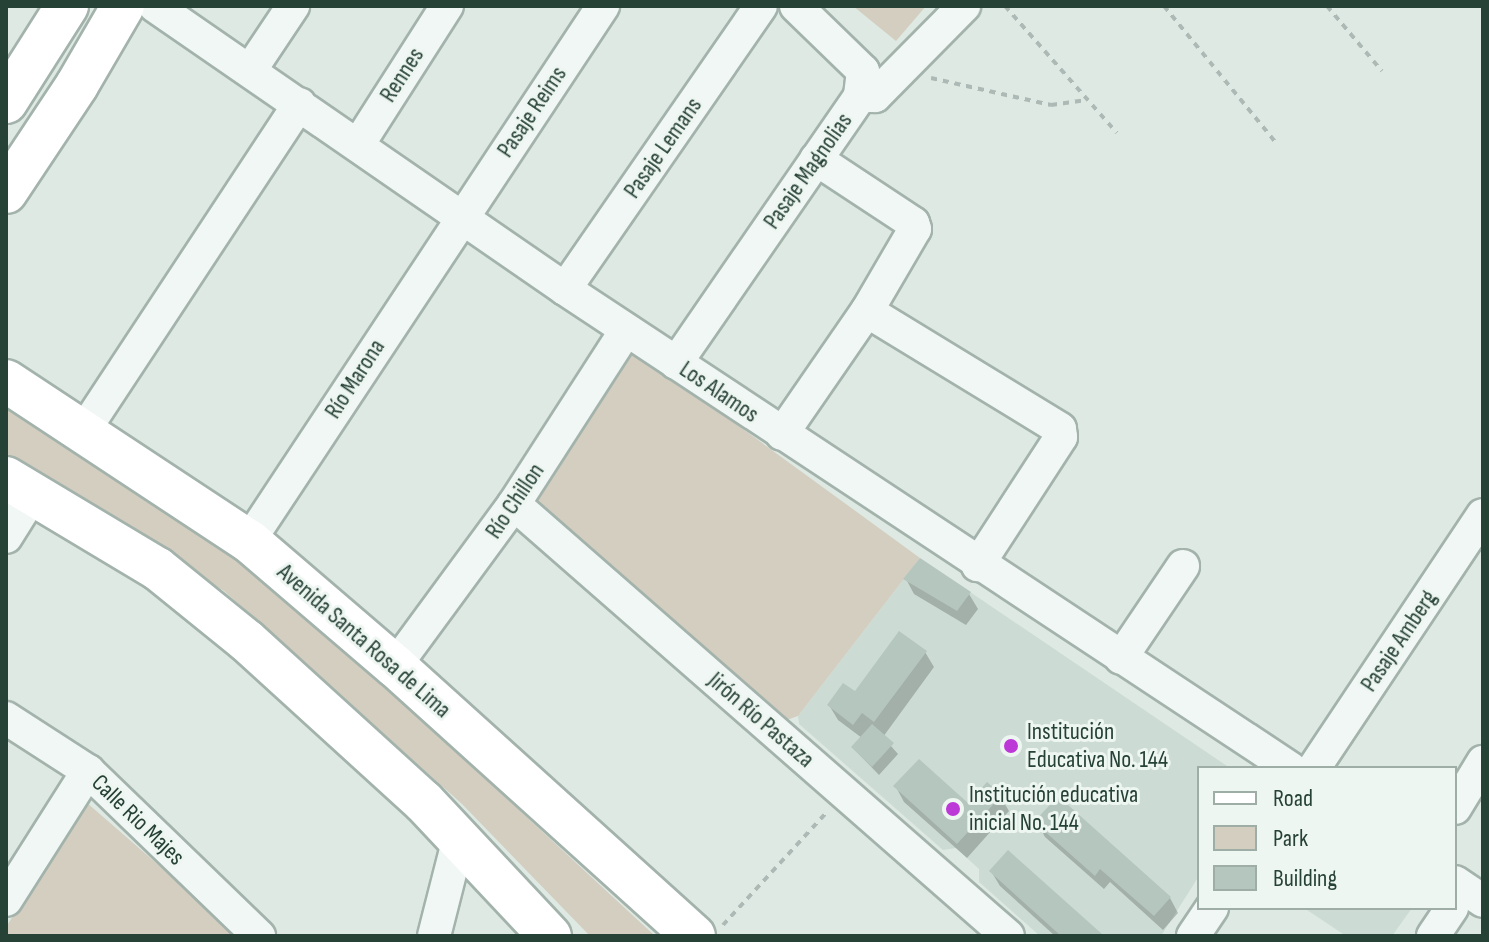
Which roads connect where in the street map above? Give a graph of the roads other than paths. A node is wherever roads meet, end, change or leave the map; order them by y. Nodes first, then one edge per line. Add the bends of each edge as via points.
1 (123, 6) edge
2 (155, 6) edge
3 (293, 6) edge
4 (447, 6) edge
5 (603, 6) edge
6 (761, 6) edge
7 (796, 6) edge
8 (964, 6) edge
9 (54, 11) edge
10 (251, 69) junction
11 (860, 96) junction
12 (6, 102) edge
13 (299, 104) junction
14 (358, 145) junction
15 (816, 159) junction
16 (6, 192) edge
17 (460, 217) junction
18 (565, 289) junction
19 (867, 311) junction
20 (626, 330) junction
21 (676, 363) junction
22 (6, 381) edge
23 (83, 432) junction
24 (782, 434) junction
25 (19, 486) edge
26 (514, 504) junction
27 (1483, 515) edge
28 (6, 537) edge
29 (249, 541) junction
30 (978, 565) junction
31 (1183, 566) dead end
32 (1121, 658) junction
33 (395, 666) junction
34 (6, 718) edge
35 (1483, 762) edge
36 (1287, 766) edge
37 (1315, 766) edge
38 (88, 771) junction
39 (1457, 805) edge
40 (459, 838) junction
41 (6, 900) edge
42 (1211, 910) edge
43 (1452, 910) edge
44 (259, 936) edge
45 (434, 936) edge
46 (550, 936) edge
47 (694, 936) edge
48 (1008, 936) edge
49 (1193, 936) edge
50 (1433, 936) edge

1 - 16 main road
2 - 10 street, Los Alamos
3 - 10 street
4 - 14 street, Rennes
5 - 17 street, Pasaje Reims
6 - 18 street, Pasaje Lemans
7 - 11 street via 863,71
8 - 11 street, Pasaje Magnolias via 875,96
9 - 12 main road
10 - 13 street, Los Alamos
11 - 15 street, Pasaje Magnolias
13 - 14 street, Los Alamos
13 - 23 street
14 - 17 street, Los Alamos
15 - 19 street via 913,223 914,235
15 - 21 street, Pasaje Magnolias
17 - 18 street, Los Alamos
17 - 29 street, Río Marona
18 - 20 street, Los Alamos
19 - 24 street
19 - 30 street via 1060,429 1061,437
20 - 21 street, Los Alamos
20 - 26 street, Río Chillon
21 - 24 street, Los Alamos
22 - 23 main road, Avenida Santa Rosa de Lima
23 - 29 main road, Avenida Santa Rosa de Lima
24 - 30 street, Los Alamos
25 - 28 street
25 - 40 main road via 191,594 357,739
26 - 33 street, Río Chillon
26 - 48 street, Jirón Río Pastaza
27 - 37 street, Pasaje Amberg
29 - 33 main road, Avenida Santa Rosa de Lima
30 - 32 street, Los Alamos
31 - 32 street
32 - 36 street, Los Alamos
33 - 47 main road, Avenida Santa Rosa de Lima
34 - 38 street, Calle Rio Majes
35 - 39 street
38 - 41 street
38 - 44 street, Calle Rio Majes
40 - 45 street
40 - 46 main road
42 - 49 street
43 - 50 street

